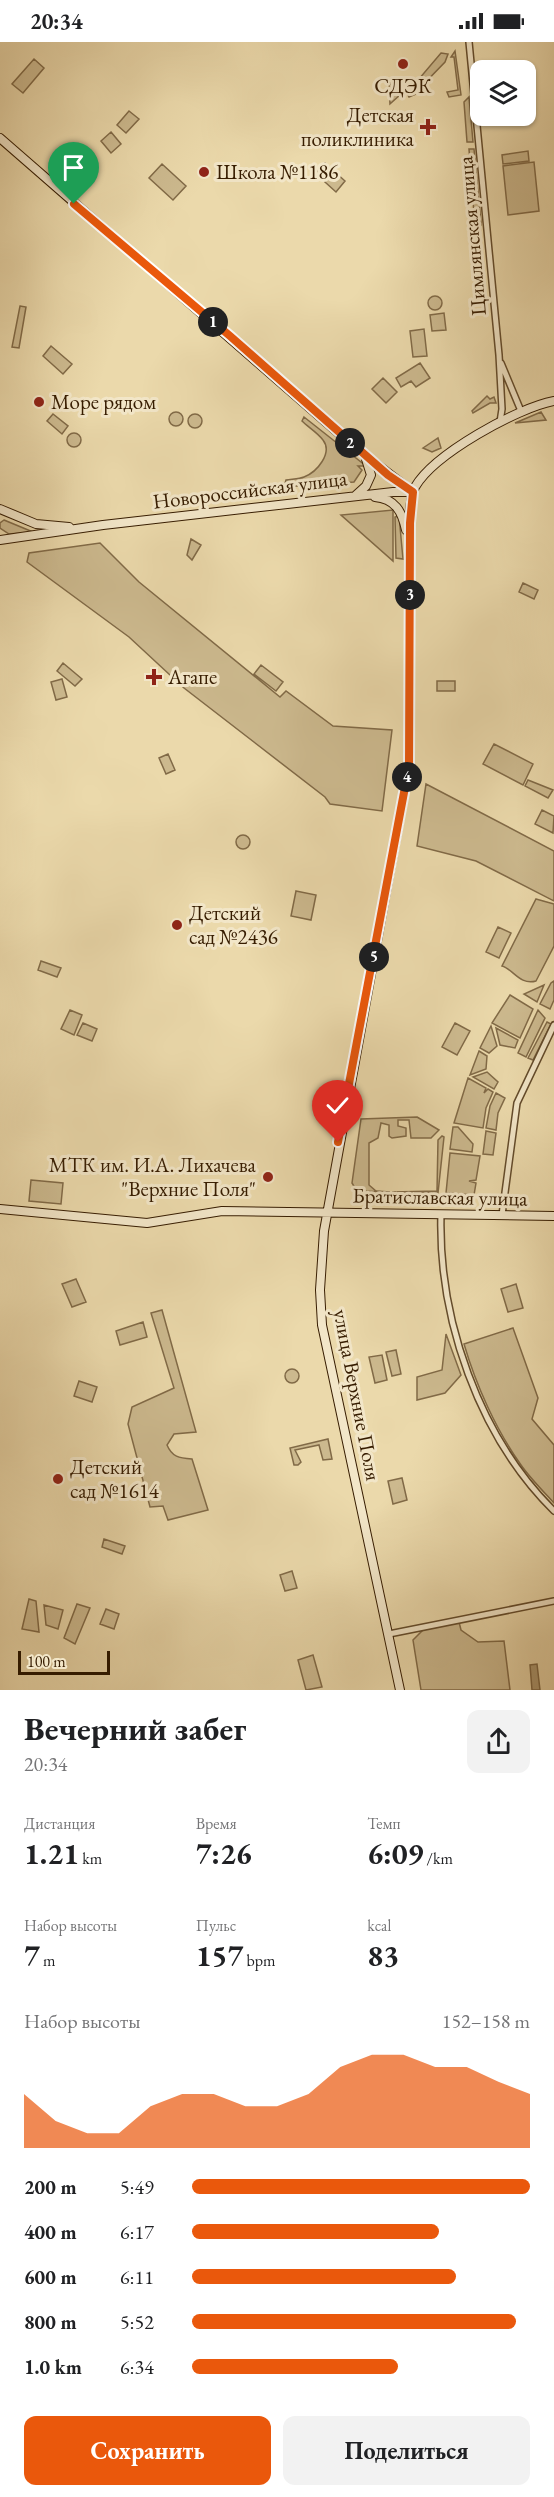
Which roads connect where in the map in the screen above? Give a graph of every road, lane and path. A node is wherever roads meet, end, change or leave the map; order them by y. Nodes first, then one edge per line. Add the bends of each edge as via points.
1 (469, 42) edge
2 (0, 138) edge
3 (500, 355) junction
4 (554, 401) edge
5 (521, 411) junction
6 (500, 422) junction
7 (358, 450) junction
8 (413, 492) junction
9 (364, 495) junction
10 (354, 497) junction
11 (0, 509) edge
12 (92, 526) junction
13 (0, 540) edge
14 (410, 550) junction
15 (554, 1025) edge
16 (0, 1209) edge
17 (326, 1214) junction
18 (441, 1214) junction
19 (501, 1215) junction
20 (554, 1216) edge
21 (554, 1511) edge
22 (554, 1601) edge
23 (389, 1634) junction
24 (400, 1690) edge

1 - 3 street, Цимлянская улица
2 - 7 main road
3 - 5 street, Цимлянская улица via 505,377
3 - 6 street, Цимлянская улица
4 - 5 main road
5 - 6 main road
6 - 8 main road via 435,465
7 - 8 main road
7 - 10 main road via 369,464 371,475
8 - 9 main road, Новороссийская улица
8 - 14 main road, улица Верхние Поля
9 - 10 main road, Новороссийская улица
9 - 14 main road via 389,499 397,506
10 - 12 main road, Новороссийская улица
11 - 12 main road, Новороссийская улица via 36,524
12 - 13 main road, Новороссийская улица
14 - 17 main road, улица Верхние Поля via 409,766
15 - 19 street via 517,1103
16 - 17 main road, Братиславская улица via 147,1223 222,1211
17 - 18 main road, Братиславская улица
17 - 23 main road, улица Верхние Поля via 321,1267 322,1325
18 - 19 main road, Братиславская улица
18 - 21 street via 450,1302 467,1370 508,1453
19 - 20 main road, Братиславская улица
22 - 23 street
23 - 24 main road, улица Верхние Поля

